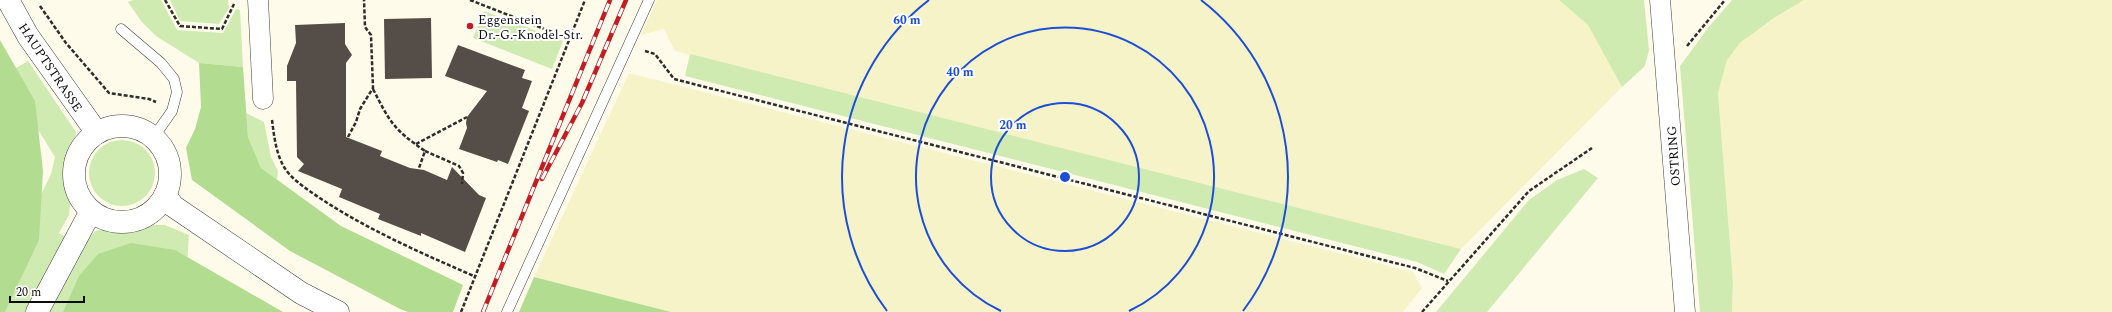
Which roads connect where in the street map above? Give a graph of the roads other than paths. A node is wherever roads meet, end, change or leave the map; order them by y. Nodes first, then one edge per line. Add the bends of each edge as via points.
1 (8, 0) edge
2 (258, 0) edge
3 (649, 0) edge
4 (1660, 0) edge
5 (121, 30) dead end
6 (263, 99) road end
7 (97, 133) junction
8 (153, 138) junction
9 (165, 195) junction
10 (91, 211) junction
11 (36, 312) edge
12 (338, 312) edge
13 (507, 312) edge
14 (1685, 312) edge

1 - 7 street, HAUPTSTRASSE via 28,36
2 - 6 street
3 - 13 lane
4 - 14 street, OSTRING
5 - 8 lane via 161,63 174,79 177,92 172,111
7 - 8 street via 111,127 126,126 140,130
7 - 10 street via 83,145 75,162 74,180 79,197
8 - 9 street via 163,150 169,164 170,180
9 - 10 street via 155,209 140,219 123,222 106,220
9 - 12 street via 174,206 301,293
10 - 11 street

